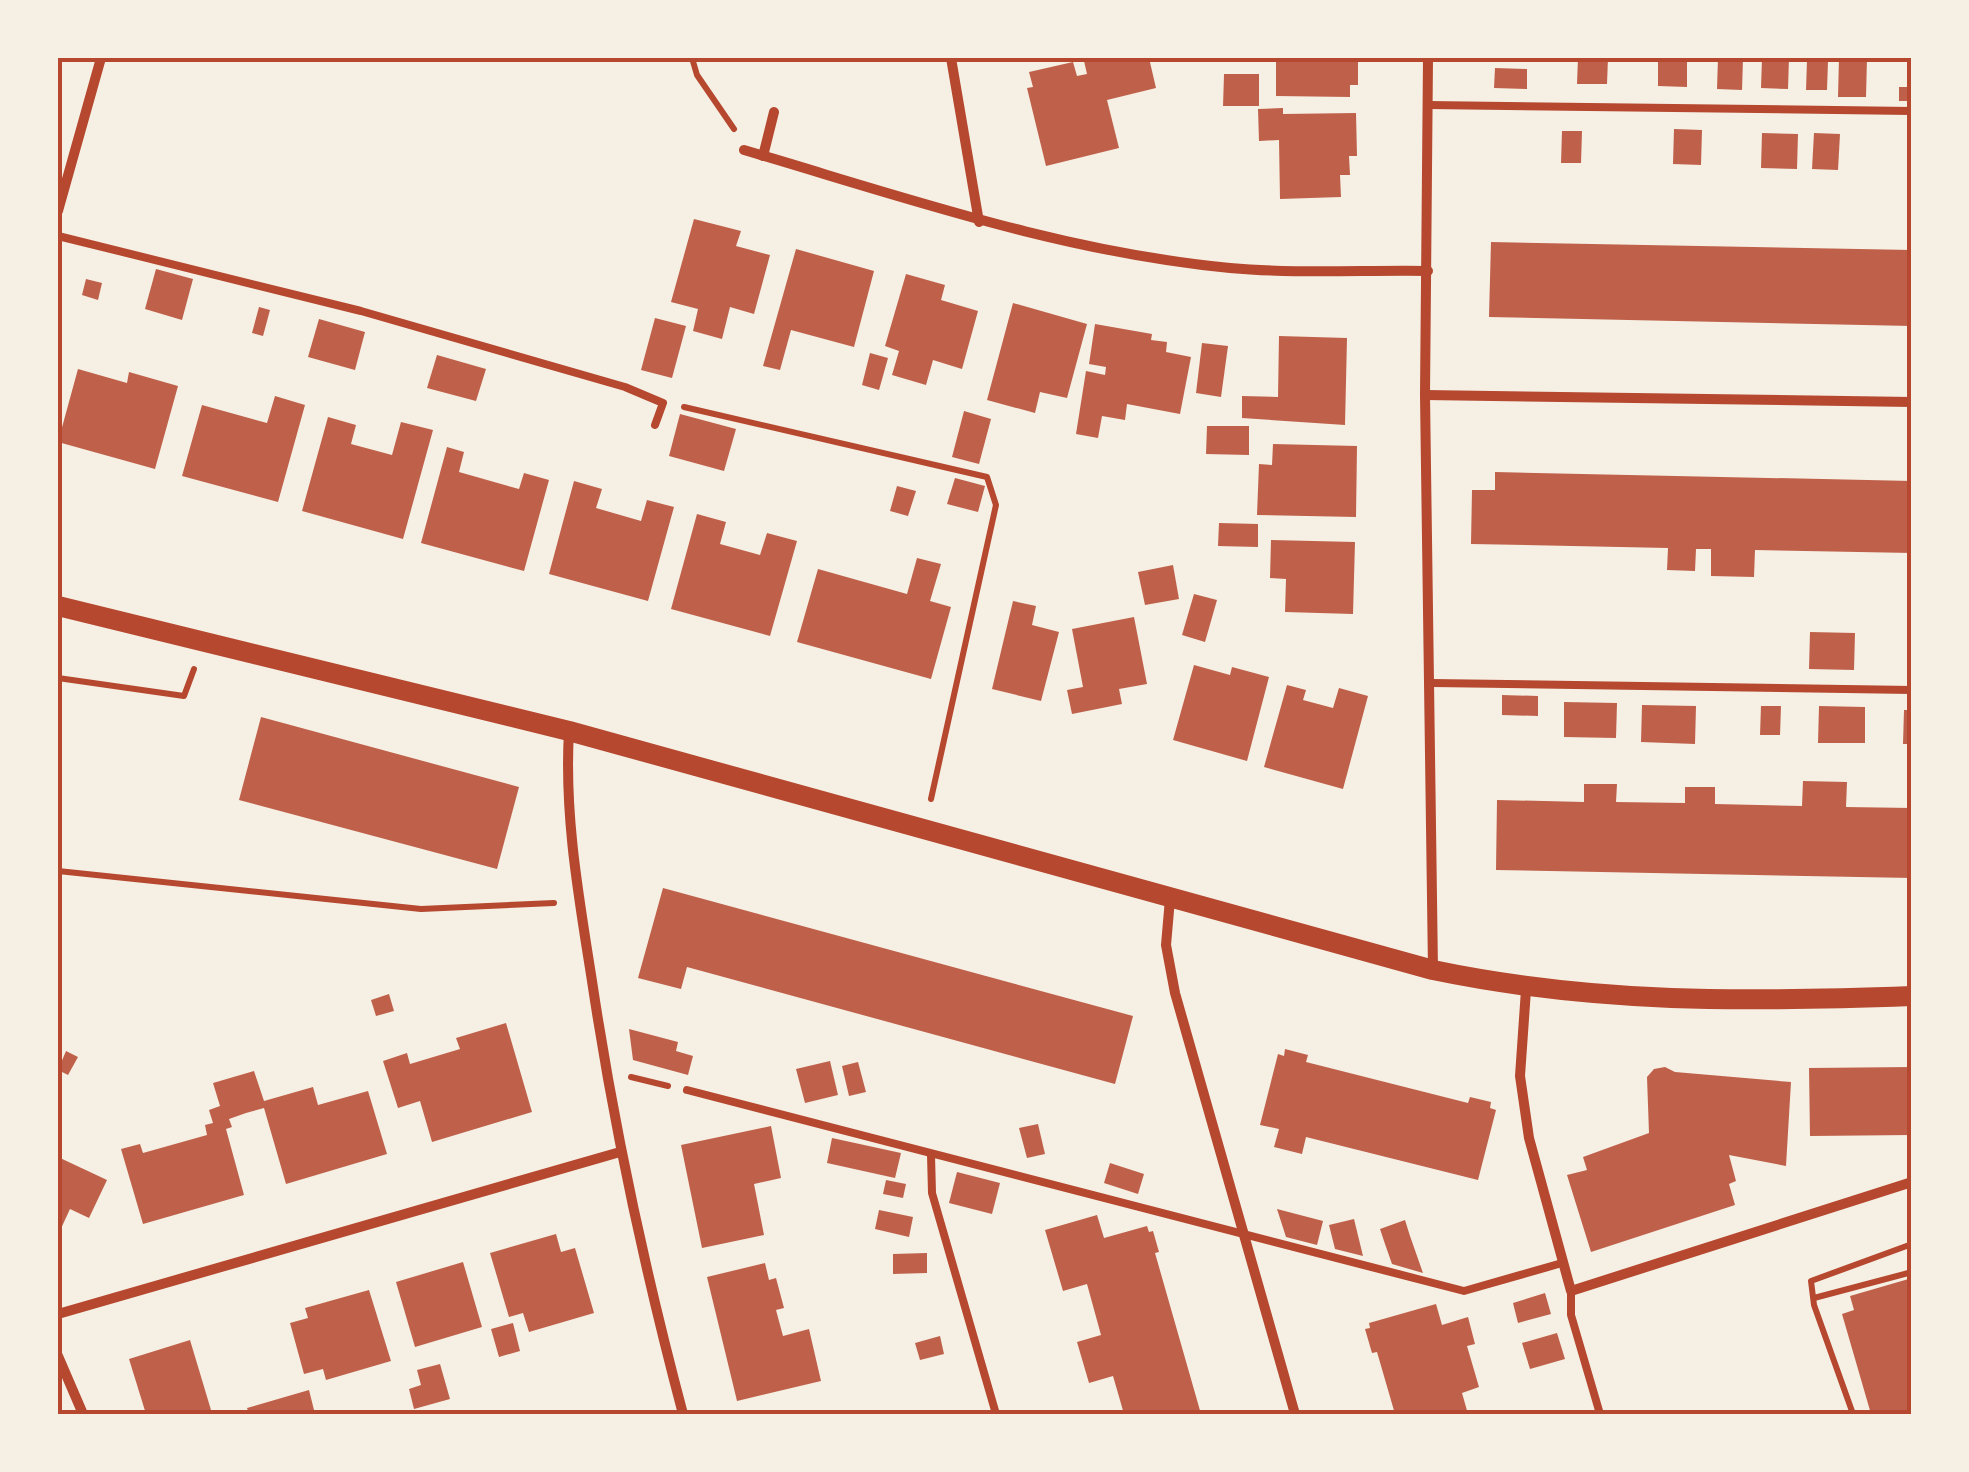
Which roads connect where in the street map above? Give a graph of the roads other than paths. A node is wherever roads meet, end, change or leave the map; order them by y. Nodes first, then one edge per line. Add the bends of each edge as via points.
1 (101, 58) edge
2 (950, 58) edge
3 (1428, 58) edge
4 (1428, 105) junction
5 (1912, 111) edge
6 (774, 112) dead end
7 (744, 150) road end
8 (763, 156) junction
9 (58, 211) edge
10 (979, 222) junction
11 (58, 236) edge
12 (1428, 271) junction
13 (1425, 395) junction
14 (1912, 402) edge
15 (656, 425) dead end
16 (58, 606) edge
17 (1432, 683) junction
18 (1912, 690) edge
19 (569, 732) junction
20 (1170, 898) junction
21 (1433, 970) junction
22 (1526, 990) junction
23 (1912, 996) edge
24 (687, 1090) road end
25 (620, 1152) junction
26 (931, 1154) junction
27 (1912, 1182) edge
28 (1242, 1234) junction
29 (1562, 1264) junction
30 (1571, 1291) junction
31 (58, 1314) edge
32 (58, 1356) edge
33 (84, 1414) edge
34 (683, 1414) edge
35 (996, 1414) edge
36 (1295, 1414) edge
37 (1600, 1414) edge

1 - 9 street
2 - 10 street
3 - 4 street
4 - 5 lane
4 - 12 street
6 - 8 street
7 - 8 street
8 - 10 street
10 - 12 street via 1232,268
11 - 15 lane via 361,311 625,387 663,403
12 - 13 street
13 - 14 street
13 - 17 street
16 - 19 main road
17 - 18 lane
17 - 21 street
19 - 20 main road
19 - 25 street via 566,796
20 - 21 main road
20 - 28 street via 1166,945 1174,994
21 - 22 main road
22 - 23 main road via 1696,1000
22 - 29 street via 1520,1076
24 - 26 lane
25 - 31 street
25 - 34 street
26 - 28 lane
26 - 35 lane via 932,1193
27 - 30 street
28 - 29 lane via 1464,1291
28 - 36 street
29 - 30 street
30 - 37 lane via 1571,1315
32 - 33 street

